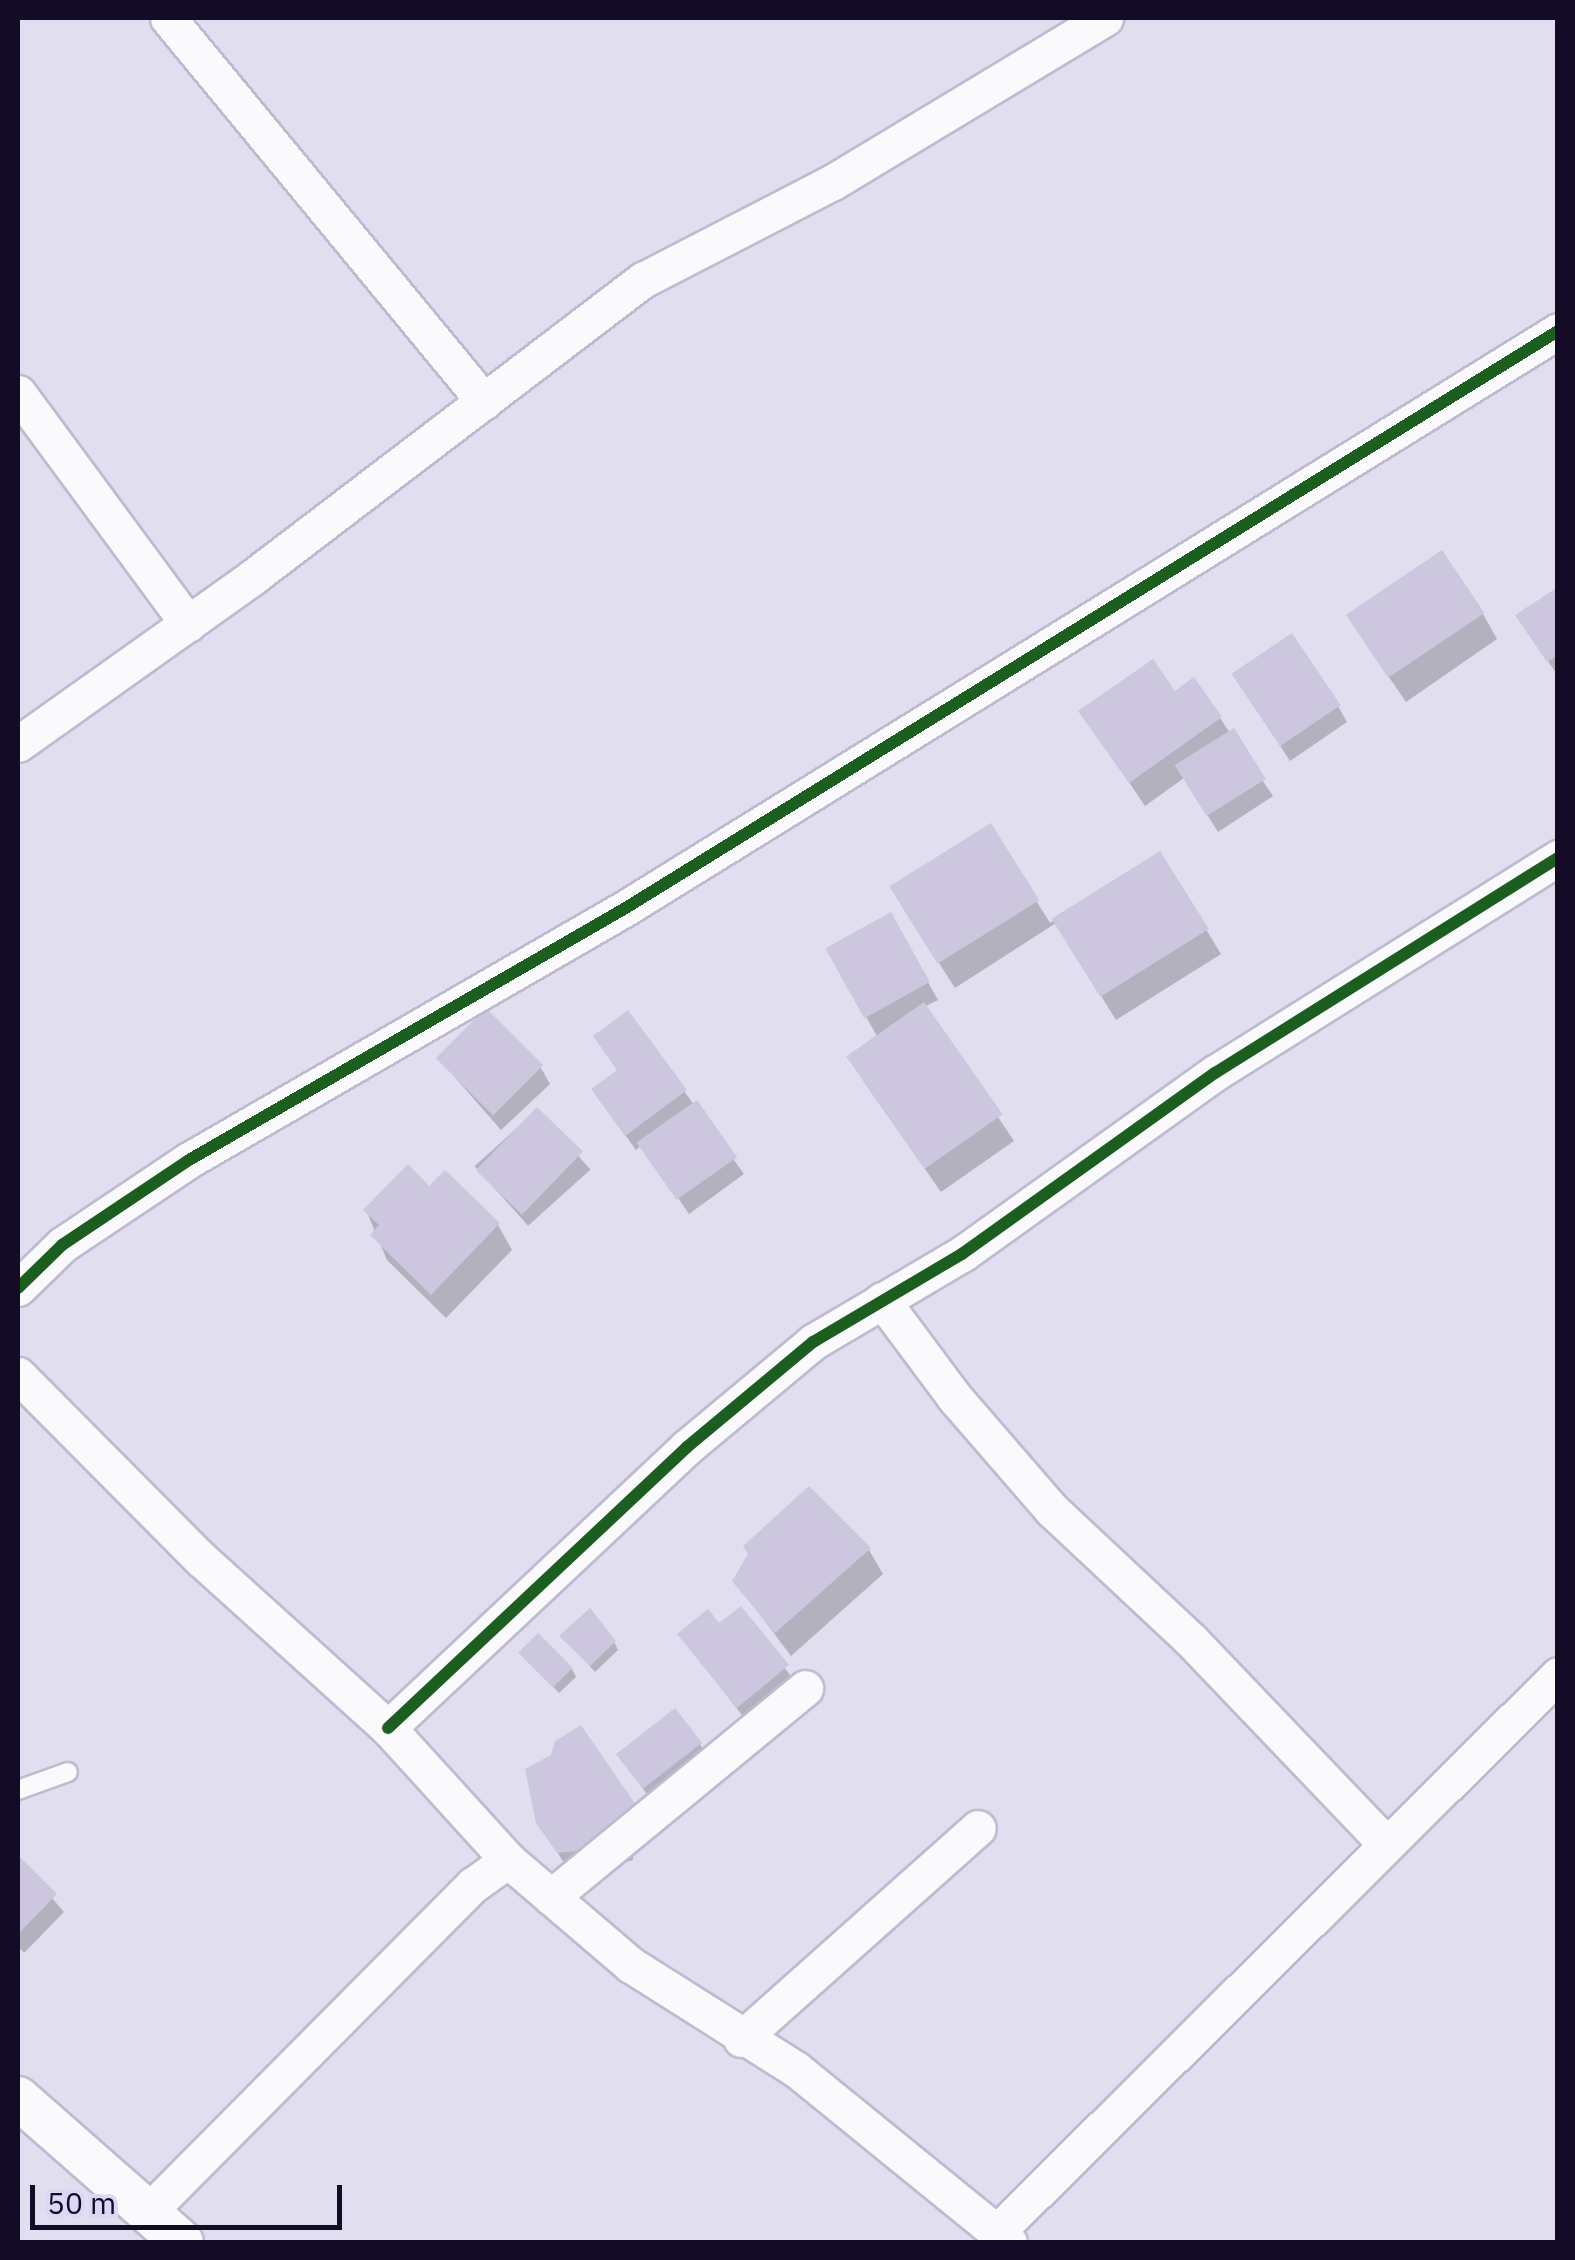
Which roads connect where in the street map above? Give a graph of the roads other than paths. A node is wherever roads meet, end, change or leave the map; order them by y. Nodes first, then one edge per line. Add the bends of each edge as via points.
1 (168, 18) edge
2 (1105, 18) edge
3 (1558, 331) edge
4 (18, 392) edge
5 (484, 402) junction
6 (188, 624) junction
7 (18, 744) edge
8 (1558, 858) edge
9 (18, 1288) edge
10 (882, 1300) junction
11 (18, 1375) edge
12 (1558, 1675) edge
13 (805, 1688) dead end
14 (388, 1728) junction
15 (68, 1772) dead end
16 (18, 1790) edge
17 (978, 1828) dead end
18 (1384, 1842) junction
19 (508, 1860) junction
20 (551, 1897) junction
21 (741, 2039) junction
22 (18, 2098) edge
23 (148, 2212) junction
24 (1003, 2237) edge
25 (182, 2242) edge

1 - 5 street
2 - 5 street via 833,182 643,280
3 - 9 street via 624,908 189,1160 62,1244
4 - 6 street
5 - 6 street
6 - 7 street
8 - 10 street via 1214,1073 962,1254
10 - 14 street via 813,1342 741,1400
10 - 18 street via 1052,1510 1191,1640
11 - 14 street via 200,1559
12 - 18 street
13 - 20 street
14 - 19 street
15 - 16 lane
17 - 21 street
18 - 24 street
19 - 20 street
19 - 23 street via 473,1884
20 - 21 street via 631,1964
21 - 24 street via 797,2070
22 - 23 street
23 - 25 street

